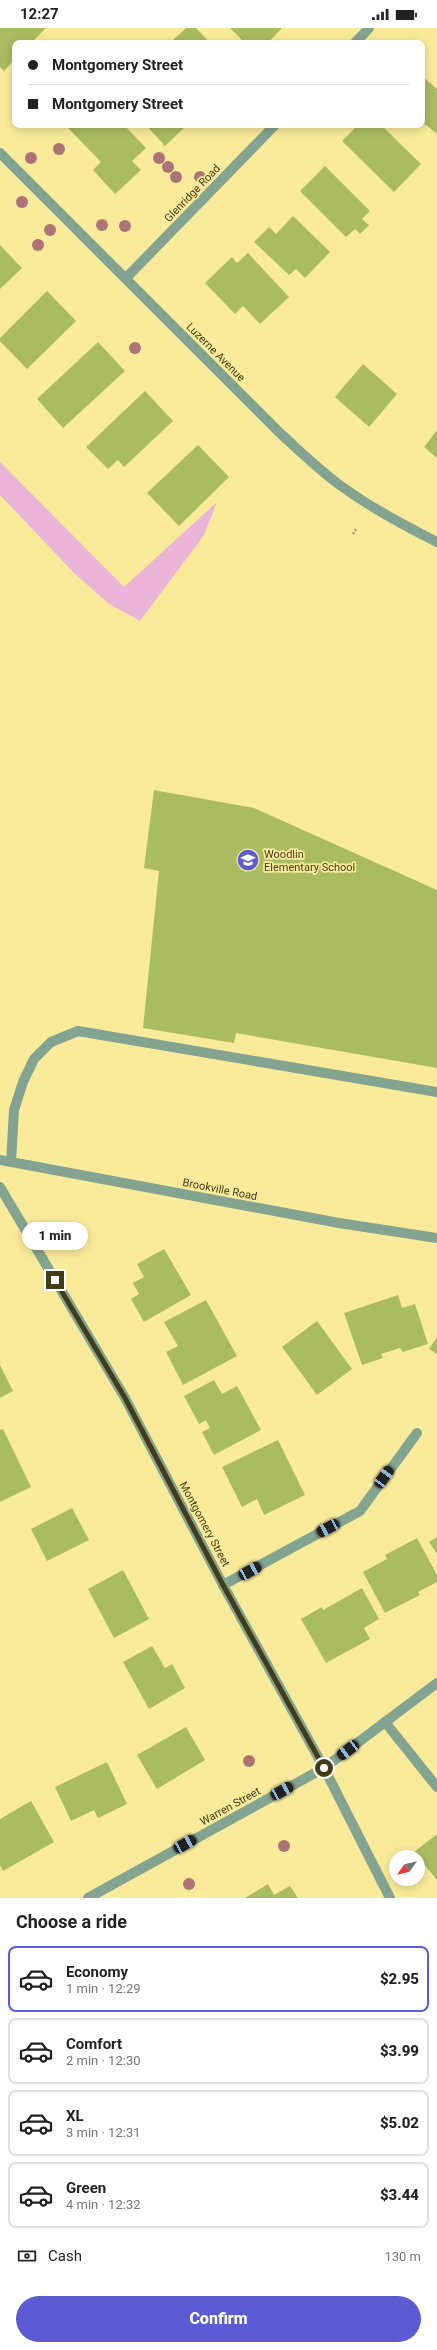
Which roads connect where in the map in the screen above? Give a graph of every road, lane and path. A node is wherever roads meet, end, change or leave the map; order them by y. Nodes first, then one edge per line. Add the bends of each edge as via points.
1 (369, 28) edge
2 (358, 40) edge
3 (272, 128) edge
4 (0, 153) edge
5 (126, 278) junction
6 (356, 530) dead end
7 (353, 534) dead end
8 (437, 542) edge
9 (437, 1092) edge
10 (0, 1160) edge
11 (11, 1162) junction
12 (0, 1187) edge
13 (437, 1238) edge
14 (417, 1433) dead end
15 (223, 1585) junction
16 (437, 1683) edge
17 (385, 1722) junction
18 (324, 1768) junction
19 (437, 1787) edge
20 (88, 1898) edge
21 (390, 1898) edge

1 - 2 street
3 - 5 street, Glenridge Road
4 - 5 street, Luzerne Avenue
5 - 8 street, Luzerne Avenue via 316,466 343,488
6 - 7 path
9 - 11 street via 78,1031 51,1042 34,1059 14,1110
10 - 11 street, Brookville Road
11 - 13 street, Brookville Road via 340,1223
12 - 15 street, Montgomery Street via 125,1398
14 - 15 street via 360,1511
15 - 18 street, Montgomery Street
16 - 17 street, Warren Street
17 - 18 street, Warren Street
17 - 19 street
18 - 20 street, Warren Street
18 - 21 street, Montgomery Street

